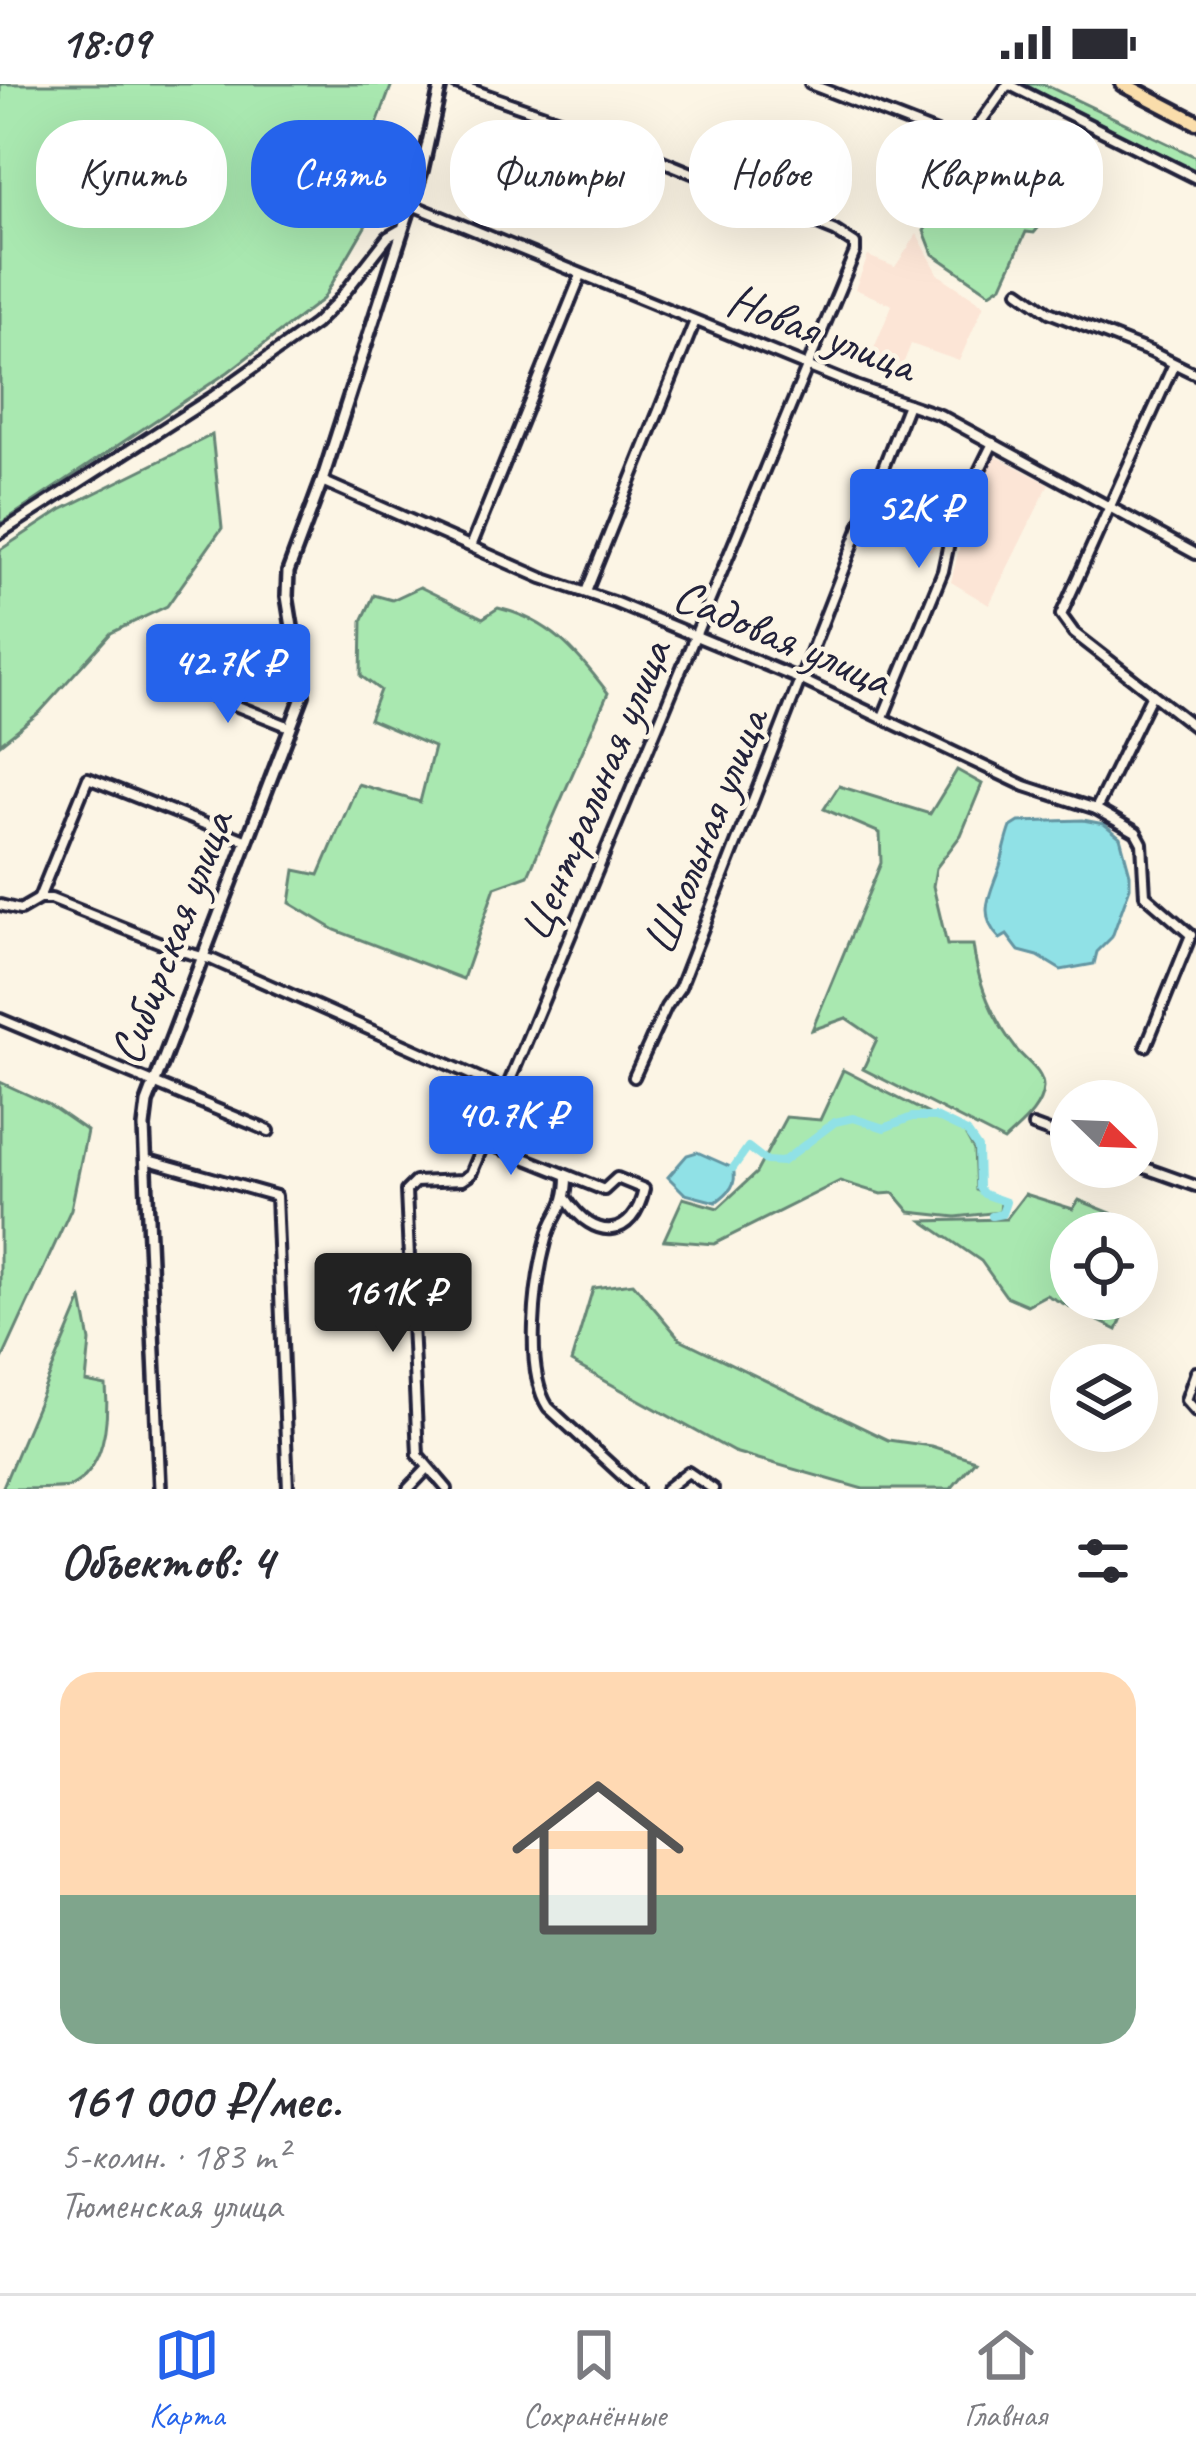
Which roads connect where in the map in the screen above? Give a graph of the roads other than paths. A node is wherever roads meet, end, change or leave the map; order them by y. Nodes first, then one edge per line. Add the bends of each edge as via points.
1 (441, 84) edge
2 (456, 84) edge
3 (810, 84) edge
4 (1008, 84) edge
5 (1123, 84) edge
6 (1196, 122) edge
7 (426, 152) edge
8 (1196, 178) edge
9 (426, 210) edge
10 (400, 230) joint
11 (581, 275) junction
12 (1019, 291) dead end
13 (694, 321) junction
14 (1174, 364) junction
15 (806, 365) junction
16 (1196, 374) edge
17 (908, 404) junction
18 (993, 442) junction
19 (322, 481) junction
20 (1109, 506) junction
21 (0, 532) edge
22 (472, 544) junction
23 (1196, 554) edge
24 (586, 593) junction
25 (696, 638) junction
26 (802, 680) junction
27 (182, 684) dead end
28 (1152, 694) junction
29 (883, 717) junction
30 (290, 727) junction
31 (1196, 728) edge
32 (1096, 809) junction
33 (245, 840) junction
34 (38, 899) junction
35 (0, 905) edge
36 (202, 957) junction
37 (0, 1019) edge
38 (1146, 1046) dead end
39 (634, 1077) dead end
40 (152, 1084) junction
41 (506, 1090) junction
42 (1033, 1126) dead end
43 (269, 1131) dead end
44 (1050, 1132) edge
45 (484, 1142) junction
46 (145, 1159) junction
47 (1158, 1172) edge
48 (567, 1176) junction
49 (1196, 1186) edge
50 (567, 1200) junction
51 (1196, 1372) edge
52 (1196, 1412) edge
53 (427, 1469) junction
54 (160, 1489) edge
55 (288, 1489) edge
56 (408, 1489) edge
57 (447, 1489) edge
58 (637, 1489) edge
59 (666, 1489) edge
60 (712, 1489) edge

1 - 7 street, Сибирская улица
2 - 15 street, Центральная улица via 849,238 855,252
3 - 4 street via 965,144
4 - 8 street
5 - 6 highway
9 - 11 street, Новая улица
10 - 19 street, Сибирская улица
10 - 21 street via 315,324
11 - 13 street, Новая улица
11 - 22 street
12 - 14 street via 1049,312
13 - 15 street, Новая улица
13 - 24 street
14 - 16 street
14 - 20 street
15 - 17 street, Новая улица
15 - 25 street, Центральная улица
17 - 18 street, Новая улица
17 - 26 street, Школьная улица
18 - 20 street, Новая улица
18 - 29 street via 953,524 943,571
19 - 22 street, Садовая улица
19 - 30 street, Сибирская улица via 288,572 303,694
20 - 23 street, Новая улица
20 - 28 street via 1062,619
22 - 24 street, Садовая улица
24 - 25 street, Садовая улица
25 - 26 street, Садовая улица
25 - 41 street, Центральная улица
26 - 29 street, Садовая улица
26 - 39 street, Школьная улица via 680,987
27 - 30 street
28 - 31 street
28 - 32 street
29 - 32 street, Садовая улица via 1025,786
30 - 33 street, Сибирская улица
32 - 38 street, Садовая улица via 1136,832 1145,895 1191,935
33 - 34 street via 88,778
33 - 36 street, Сибирская улица
34 - 35 street via 20,910
34 - 36 street
36 - 40 street, Сибирская улица
36 - 41 street
37 - 40 street
40 - 43 street
40 - 46 street, Сибирская улица
41 - 45 street, Центральная улица
42 - 44 street
45 - 48 street
45 - 53 street, Центральная улица via 468,1178 415,1182 406,1191 418,1448
46 - 54 street, Сибирская улица
46 - 55 street via 276,1196
47 - 49 street
48 - 50 street
48 - 50 street via 604,1190 617,1178 644,1189 633,1216 612,1230 593,1228
50 - 58 street via 547,1235 541,1276 533,1362 539,1393
51 - 52 street via 1186,1400
53 - 56 street
53 - 57 street
59 - 60 street via 688,1472

